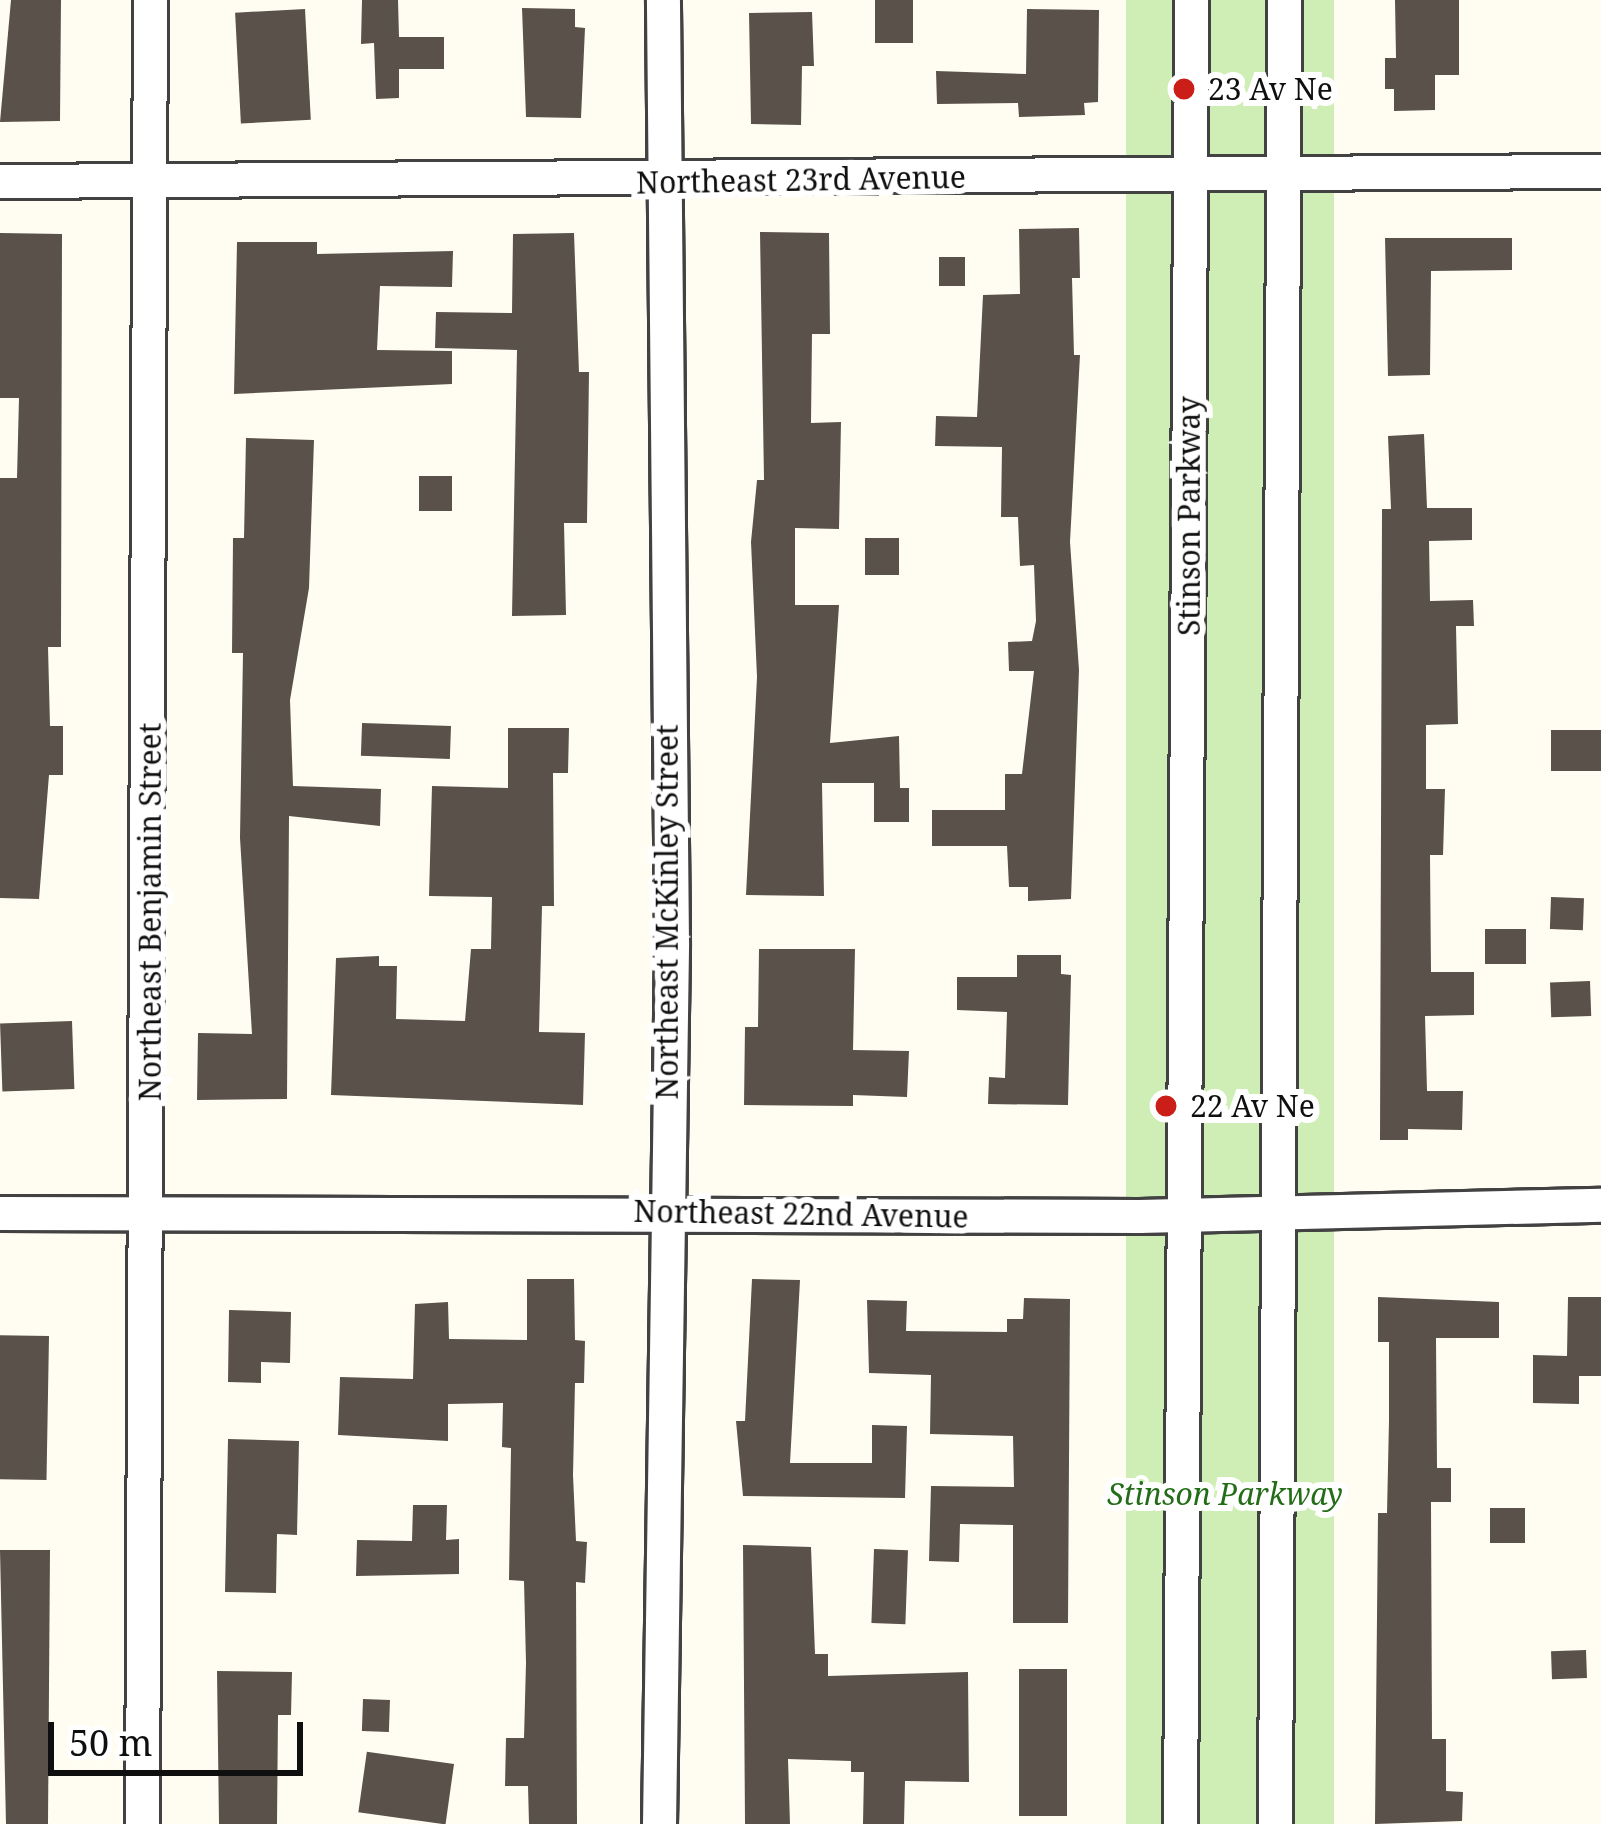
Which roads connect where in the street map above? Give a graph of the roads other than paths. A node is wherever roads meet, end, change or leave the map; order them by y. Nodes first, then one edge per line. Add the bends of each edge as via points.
1 (150, 0) edge
2 (663, 0) edge
3 (1191, 0) edge
4 (1284, 0) edge
5 (1601, 172) edge
6 (1282, 175) junction
7 (1190, 178) junction
8 (0, 181) edge
9 (149, 182) junction
10 (661, 183) junction
11 (1601, 1204) edge
12 (663, 1211) junction
13 (0, 1213) edge
14 (148, 1213) junction
15 (1277, 1214) junction
16 (1186, 1215) junction
17 (142, 1824) edge
18 (658, 1824) edge
19 (1180, 1824) edge
20 (1275, 1824) edge

1 - 9 street, Northeast Benjamin Street
2 - 10 street, Northeast McKinley Street
3 - 7 street, Stinson Parkway
4 - 6 street
5 - 6 street, Northeast 23rd Avenue
6 - 7 street, Northeast 23rd Avenue
6 - 15 street
7 - 10 street, Northeast 23rd Avenue
7 - 16 street, Stinson Parkway
8 - 9 street, Northeast 23rd Avenue
9 - 10 street, Northeast 23rd Avenue
9 - 14 street, Northeast Benjamin Street
10 - 12 street, Northeast McKinley Street via 672,943
11 - 15 street, Northeast 22nd Avenue
12 - 14 street, Northeast 22nd Avenue
12 - 16 street, Northeast 22nd Avenue
12 - 18 street, Northeast McKinley Street
13 - 14 street, Northeast 22nd Avenue
14 - 17 street, Northeast Benjamin Street
15 - 16 street, Northeast 22nd Avenue
15 - 20 street
16 - 19 street, Stinson Parkway

